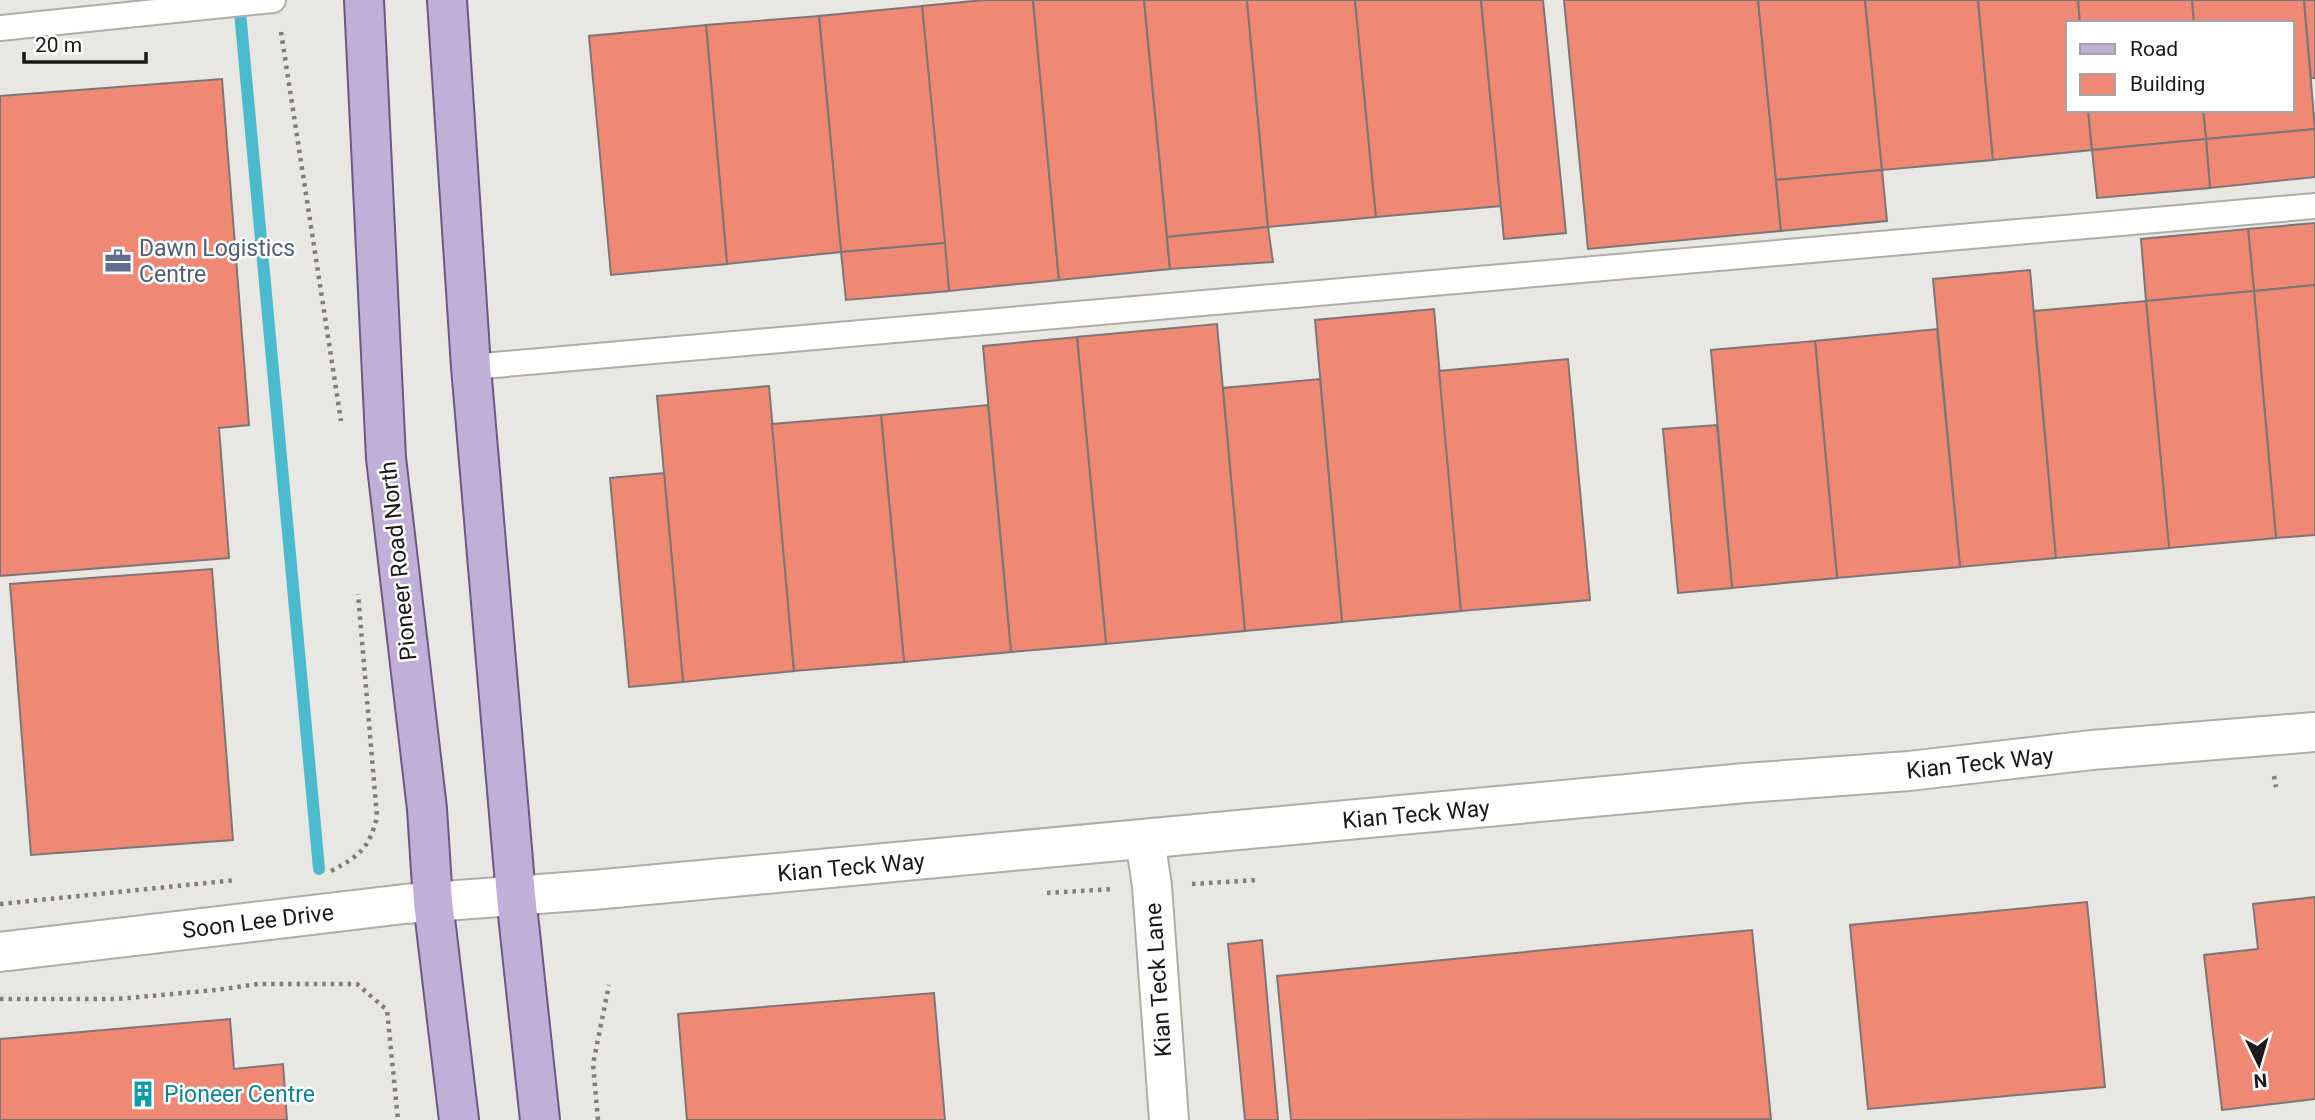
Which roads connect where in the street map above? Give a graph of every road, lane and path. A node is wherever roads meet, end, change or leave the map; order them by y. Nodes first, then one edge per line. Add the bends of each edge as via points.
1 (364, 0) edge
2 (447, 0) edge
3 (266, 1) edge
4 (0, 28) edge
5 (281, 28) dead end
6 (2315, 206) edge
7 (471, 367) junction
8 (342, 429) dead end
9 (357, 582) dead end
10 (2315, 732) edge
11 (1145, 839) junction
12 (324, 874) dead end
13 (250, 880) dead end
14 (516, 896) junction
15 (433, 902) junction
16 (0, 904) edge
17 (0, 952) edge
18 (609, 985) dead end
19 (0, 999) edge
20 (398, 1120) edge
21 (459, 1120) edge
22 (540, 1120) edge
23 (598, 1120) edge
24 (1169, 1120) edge

1 - 15 main road, Pioneer Road North via 386,458
2 - 7 main road
3 - 4 lane
5 - 8 path
6 - 7 lane
7 - 14 main road
9 - 12 path via 377,817 372,838 354,858
10 - 11 street, Kian Teck Way
11 - 14 street, Kian Teck Way
11 - 24 street, Kian Teck Lane
13 - 16 path
14 - 15 street, Soon Lee Drive
14 - 22 main road
15 - 17 street, Soon Lee Drive
15 - 21 main road, Pioneer Road North
18 - 23 path via 593,1064
19 - 20 path via 117,999 258,984 357,985 387,1010

